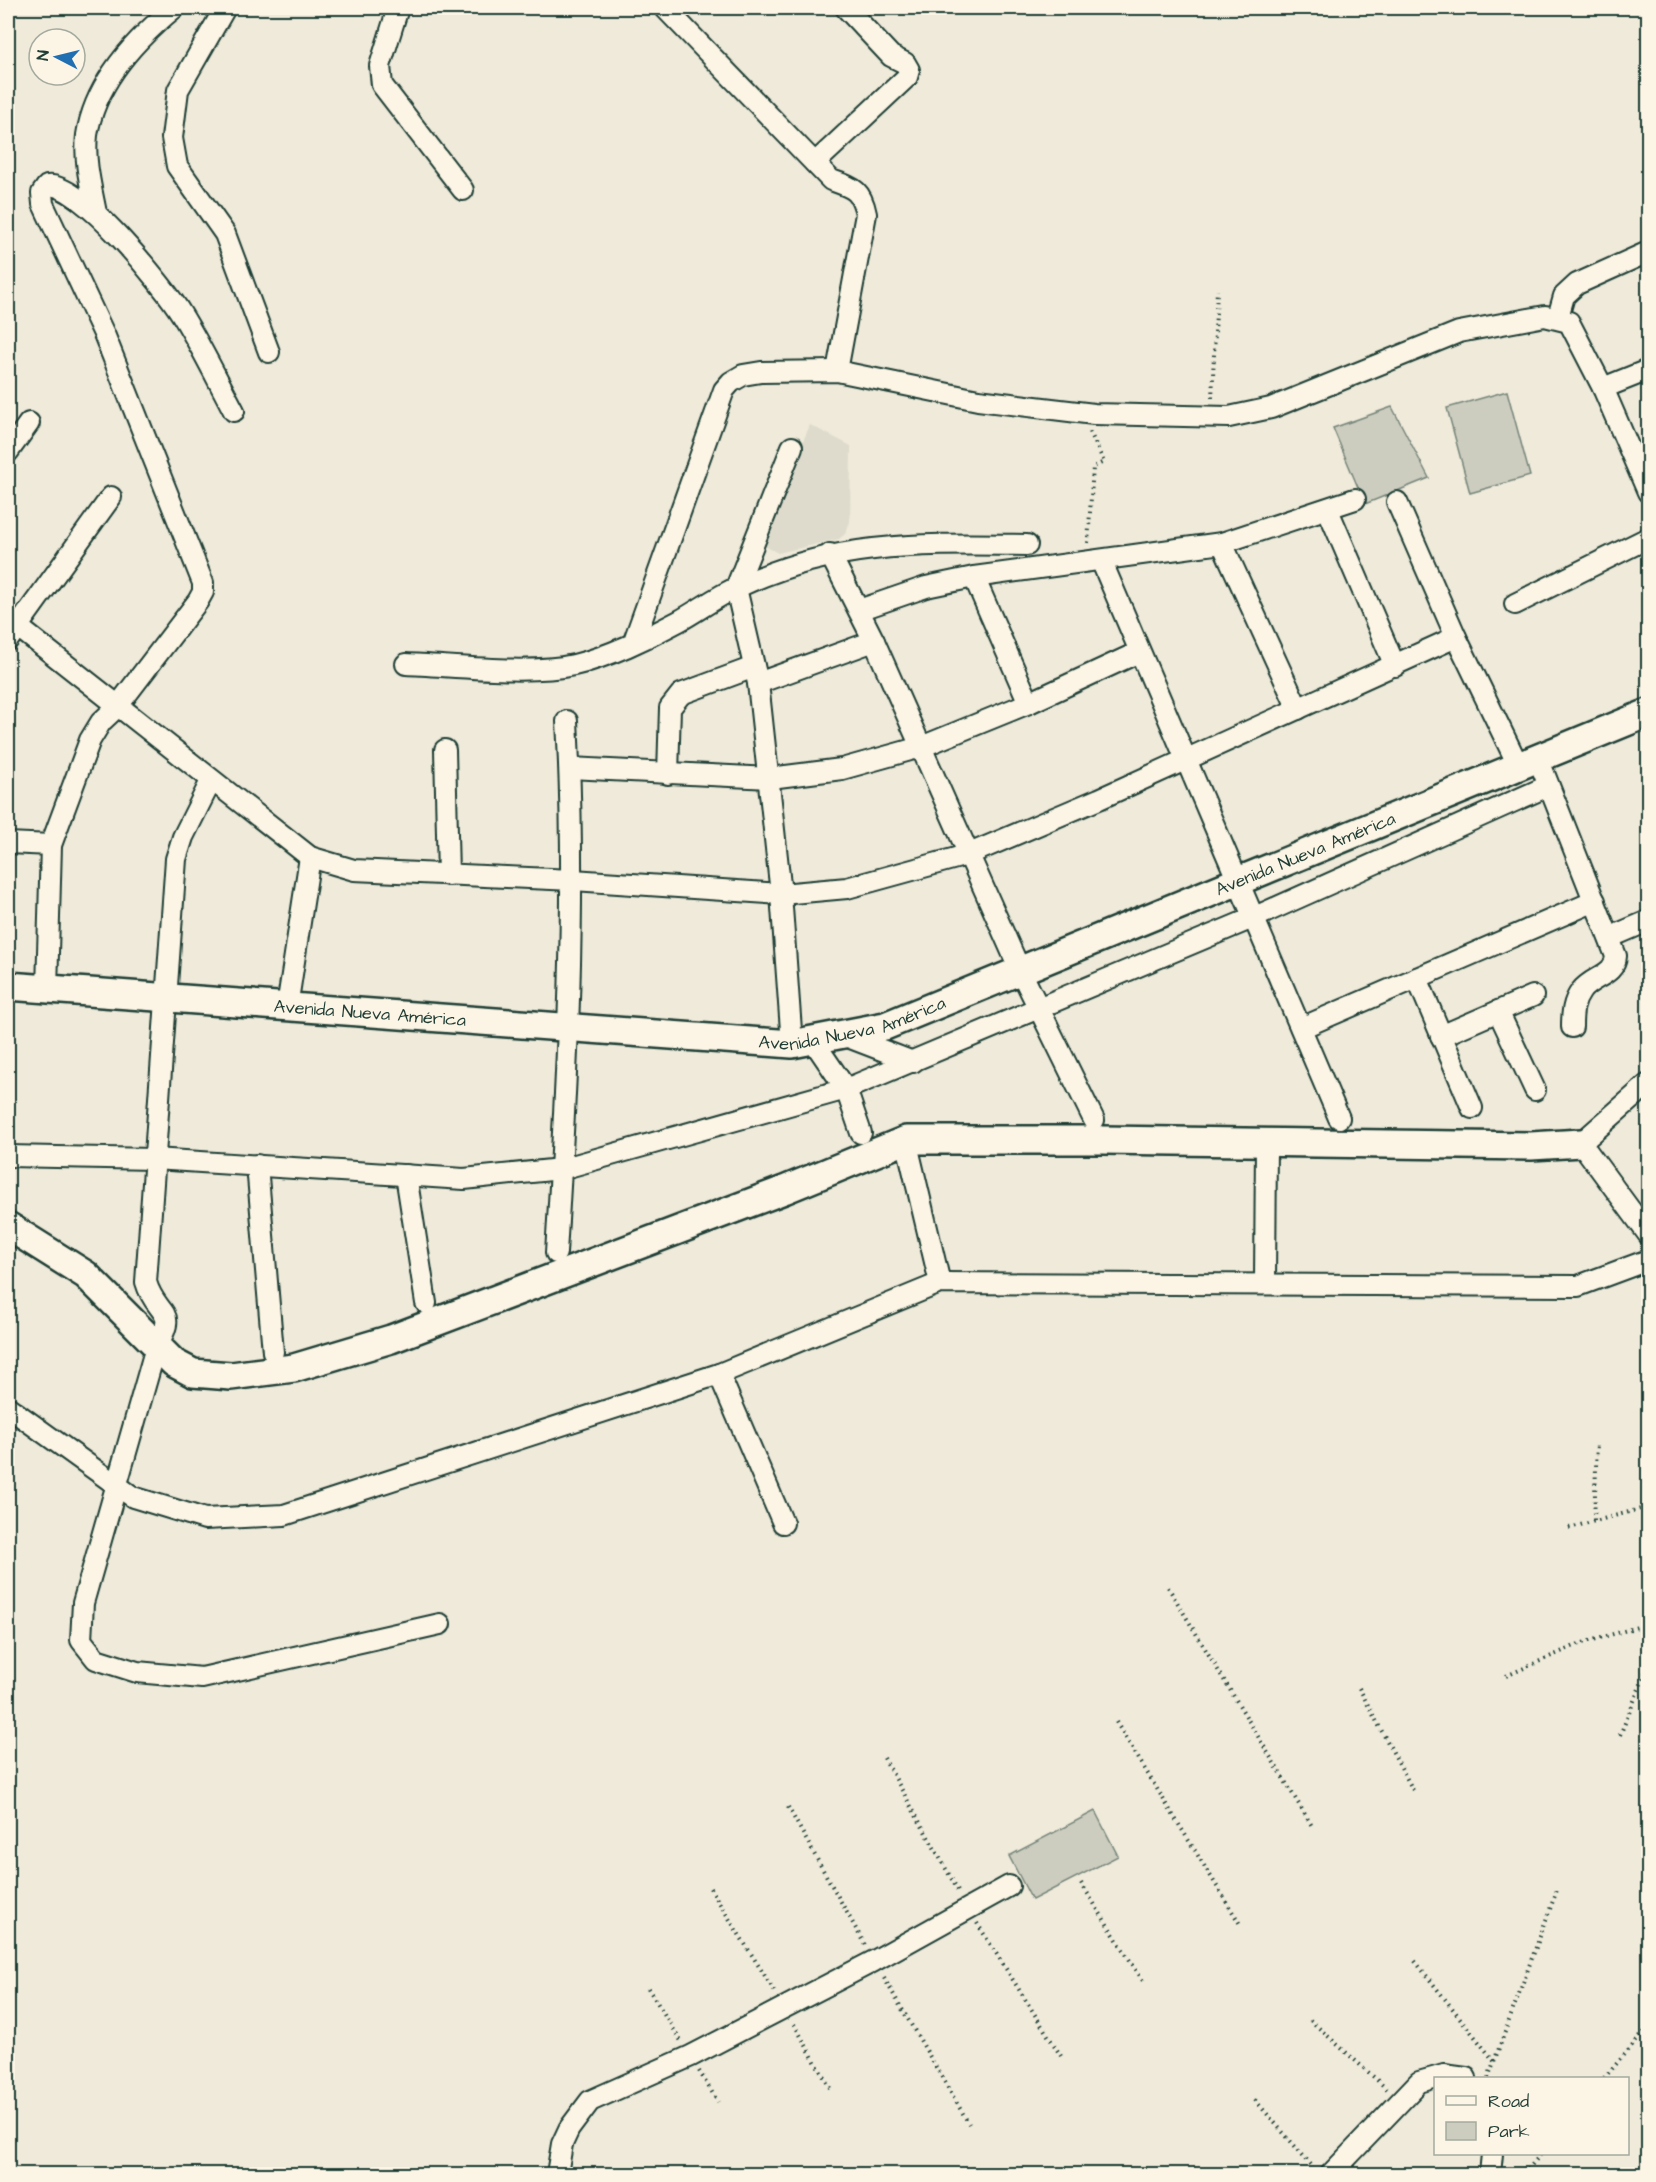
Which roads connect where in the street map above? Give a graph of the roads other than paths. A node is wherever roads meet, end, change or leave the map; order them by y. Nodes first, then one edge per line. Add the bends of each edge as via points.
1 (174, 8) edge
2 (225, 8) edge
3 (398, 8) edge
4 (665, 8) edge
5 (846, 8) edge
6 (815, 164) junction
7 (463, 190) dead end
8 (96, 213) junction
9 (1648, 252) edge
10 (1558, 318) junction
11 (269, 352) dead end
12 (1648, 370) edge
13 (837, 371) junction
14 (1603, 388) junction
15 (234, 411) dead end
16 (29, 423) dead end
17 (792, 447) dead end
18 (8, 452) edge
19 (1648, 492) edge
20 (111, 497) dead end
21 (1355, 499) dead end
22 (1398, 502) dead end
23 (1328, 510) junction
24 (1648, 538) edge
25 (1222, 543) junction
26 (1027, 544) dead end
27 (830, 554) junction
28 (1094, 561) junction
29 (974, 577) junction
30 (736, 588) junction
31 (1515, 604) dead end
32 (859, 610) junction
33 (10, 628) edge
34 (1456, 637) junction
35 (634, 641) junction
36 (874, 641) junction
37 (1139, 652) junction
38 (406, 664) dead end
39 (1395, 666) junction
40 (756, 675) junction
41 (1029, 703) junction
42 (117, 707) junction
43 (1298, 709) junction
44 (1646, 718) edge
45 (567, 721) dead end
46 (921, 747) junction
47 (445, 750) dead end
48 (1187, 760) junction
49 (1528, 763) junction
50 (570, 768) junction
51 (668, 774) junction
52 (770, 777) junction
53 (211, 781) junction
54 (1548, 786) junction
55 (8, 843) edge
56 (51, 845) junction
57 (967, 855) junction
58 (310, 857) junction
59 (448, 875) junction
60 (573, 880) junction
61 (1240, 880) junction
62 (781, 894) junction
63 (1595, 901) junction
64 (1255, 917) junction
65 (1648, 921) edge
66 (1620, 933) dead end
67 (1020, 970) junction
68 (1416, 978) junction
69 (8, 986) edge
70 (47, 989) junction
71 (1533, 996) dead end
72 (166, 998) junction
73 (287, 1007) junction
74 (1039, 1010) junction
75 (1498, 1011) junction
76 (569, 1027) junction
77 (1572, 1027) dead end
78 (1301, 1028) junction
79 (840, 1034) junction
80 (1441, 1036) junction
81 (802, 1041) junction
82 (913, 1062) junction
83 (1648, 1084) edge
84 (846, 1089) junction
85 (1535, 1090) dead end
86 (1472, 1108) dead end
87 (1339, 1118) dead end
88 (1094, 1120) dead end
89 (861, 1133) dead end
90 (906, 1140) junction
91 (1266, 1142) junction
92 (1581, 1143) junction
93 (8, 1156) edge
94 (154, 1159) junction
95 (257, 1165) junction
96 (561, 1169) junction
97 (406, 1175) junction
98 (8, 1226) edge
99 (1648, 1234) edge
100 (556, 1253) dead end
101 (1648, 1260) edge
102 (940, 1283) junction
103 (1265, 1283) junction
104 (426, 1303) dead end
105 (156, 1347) junction
106 (273, 1352) dead end
107 (719, 1374) junction
108 (8, 1407) edge
109 (117, 1485) junction
110 (783, 1523) dead end
111 (440, 1624) dead end
112 (1010, 1886) dead end
113 (1437, 2077) edge
114 (1455, 2077) edge
115 (1434, 2078) edge
116 (1492, 2155) edge
117 (557, 2175) edge
118 (1331, 2175) edge
119 (1490, 2175) edge

1 - 8 street via 112,72 95,106 87,135 87,166
2 - 11 street via 178,90 172,138 177,166 225,234
3 - 7 street via 380,66 382,85
4 - 6 street
5 - 6 street via 909,70 907,77
6 - 13 street via 831,180 857,191 866,214
8 - 15 street via 181,312
8 - 42 street via 54,184 42,193 43,204 104,334 203,583 198,601
9 - 10 street via 1577,284 1564,296
10 - 13 street via 1545,316 1459,332 1271,408 1229,417 1085,413 978,400
10 - 14 street via 1569,322
12 - 14 street
13 - 35 street via 743,375 724,390
14 - 19 street
16 - 18 street
17 - 30 street
20 - 33 street
21 - 23 street
22 - 34 street
23 - 25 street
23 - 39 street
24 - 31 street
25 - 28 street
25 - 43 street
26 - 27 street via 919,544
27 - 30 street
27 - 32 street
28 - 29 street
28 - 37 street
29 - 32 street via 926,587
29 - 41 street
30 - 35 street via 679,621
30 - 40 street
32 - 36 street
33 - 42 street
34 - 39 street
34 - 49 street
35 - 38 street via 591,661 548,669
36 - 40 street
36 - 46 street
37 - 41 street
37 - 48 street
39 - 43 street
40 - 51 street via 681,694 674,700 670,708
40 - 52 street
41 - 46 street
42 - 53 street
42 - 56 street via 90,740
43 - 48 street
44 - 49 street, Avenida Nueva América
45 - 50 street
46 - 52 street via 842,769
46 - 57 street
47 - 59 street
48 - 57 street
48 - 61 street
49 - 54 street
49 - 61 street, Avenida Nueva América
50 - 51 street
50 - 60 street
51 - 52 street
52 - 62 street
53 - 58 street
53 - 72 street via 176,859
54 - 63 street
54 - 64 street
55 - 56 street
56 - 70 street
57 - 62 street via 847,888
57 - 67 street
58 - 59 street via 354,870
58 - 73 street
59 - 60 street
60 - 62 street
60 - 76 street
61 - 64 street
61 - 67 street, Avenida Nueva América
62 - 81 street
63 - 68 street
63 - 77 street via 1616,964 1582,989 1573,1005
64 - 74 street
64 - 78 street
65 - 66 street
67 - 74 street
67 - 79 street, Avenida Nueva América via 885,1026
68 - 78 street
68 - 80 street
69 - 70 street, Avenida Nueva América
70 - 72 street, Avenida Nueva América
71 - 75 street
72 - 73 street, Avenida Nueva América
72 - 94 street
73 - 76 street, Avenida Nueva América
74 - 82 street
74 - 88 street
75 - 80 street
75 - 85 street
76 - 81 street, Avenida Nueva América
76 - 96 street
78 - 87 street
79 - 81 street, Avenida Nueva América
79 - 82 street
80 - 86 street
81 - 84 street
82 - 84 street
83 - 92 street
84 - 89 street
84 - 96 street
90 - 91 street
90 - 102 street
90 - 105 street via 391,1339 294,1368 231,1376 193,1373
91 - 92 street via 1532,1146
91 - 103 street
92 - 99 street
93 - 94 street
94 - 95 street
94 - 105 street via 146,1282 168,1323
95 - 97 street
95 - 106 street
96 - 97 street via 464,1179
96 - 100 street
97 - 104 street
98 - 105 street via 86,1275
101 - 103 street via 1578,1286
102 - 103 street
102 - 107 street
105 - 109 street
107 - 109 street via 284,1515 205,1519 133,1497
107 - 110 street
108 - 109 street
109 - 111 street via 83,1602 81,1640 96,1659 137,1672 202,1678
112 - 117 street via 691,2056 590,2101 569,2128
113 - 114 street
115 - 118 street via 1419,2082
116 - 119 street

